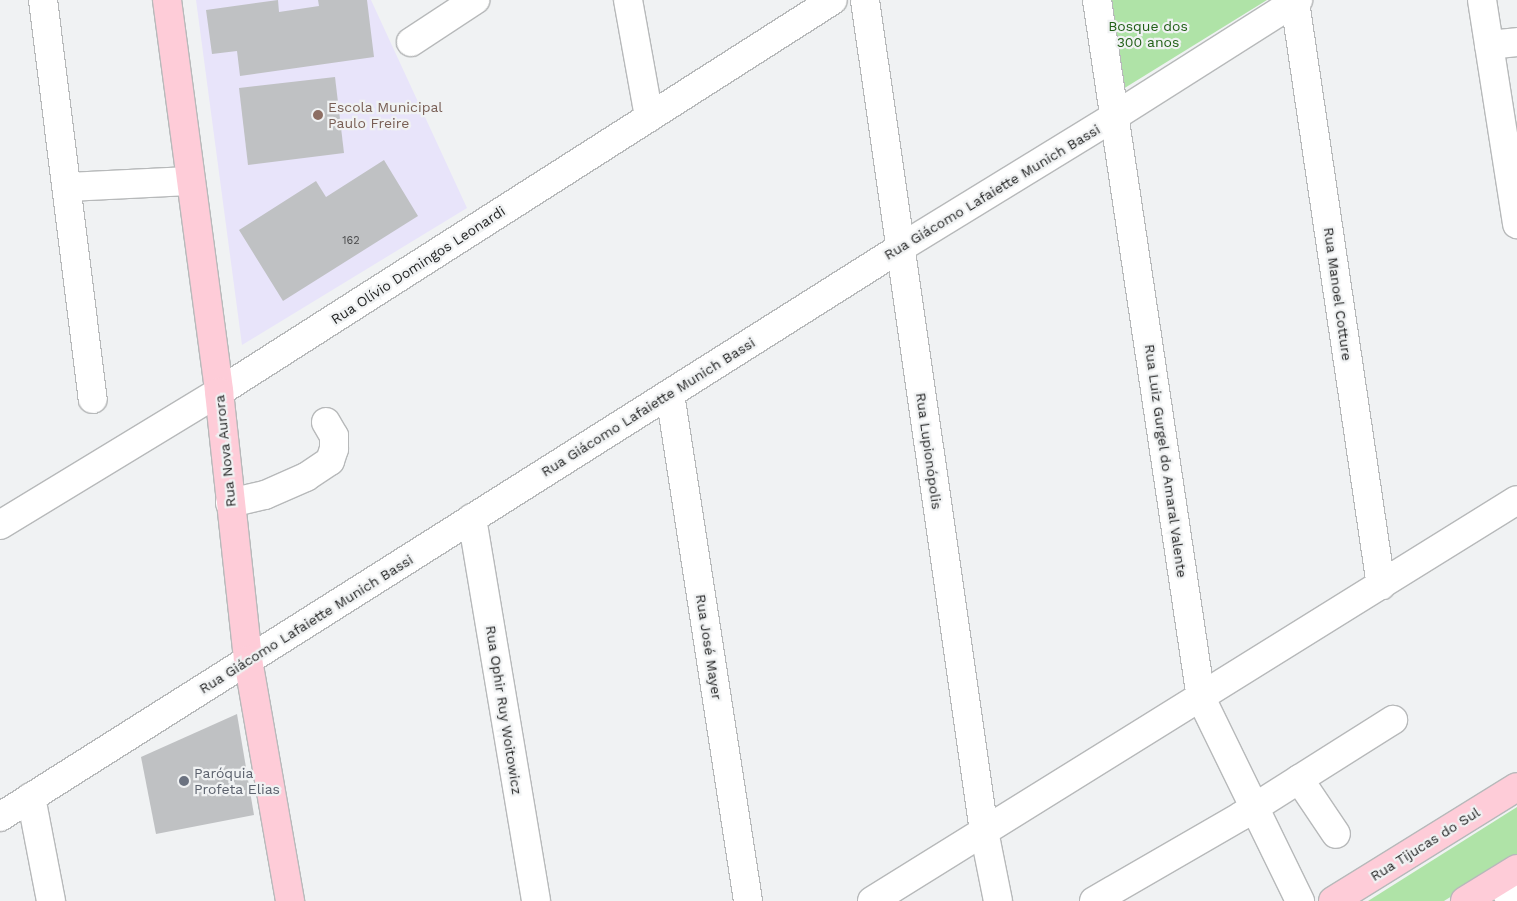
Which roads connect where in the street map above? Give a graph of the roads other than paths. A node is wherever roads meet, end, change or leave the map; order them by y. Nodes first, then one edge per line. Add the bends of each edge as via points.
1 (43, 0) edge
2 (167, 0) edge
3 (474, 0) edge
4 (628, 0) edge
5 (832, 0) edge
6 (865, 0) edge
7 (1097, 0) edge
8 (1482, 0) edge
9 (1297, 1) edge
10 (411, 42) dead end
11 (1517, 42) edge
12 (1489, 45) junction
13 (1115, 116) junction
14 (649, 117) junction
15 (190, 181) junction
16 (67, 187) junction
17 (1517, 224) edge
18 (900, 248) junction
19 (219, 392) junction
20 (670, 394) junction
21 (93, 399) dead end
22 (326, 422) dead end
23 (1517, 500) edge
24 (230, 503) junction
25 (472, 518) junction
26 (0, 525) edge
27 (1381, 586) junction
28 (248, 660) junction
29 (1201, 698) junction
30 (1393, 720) dead end
31 (1298, 780) junction
32 (1517, 787) edge
33 (31, 797) junction
34 (1254, 808) junction
35 (0, 817) edge
36 (984, 831) junction
37 (1336, 834) dead end
38 (1509, 883) edge
39 (51, 901) edge
40 (290, 901) edge
41 (536, 901) edge
42 (748, 901) edge
43 (872, 901) edge
44 (998, 901) edge
45 (1094, 901) edge
46 (1300, 901) edge
47 (1333, 901) edge
48 (1465, 901) edge

1 - 16 street
2 - 15 main road, Rua Nova Aurora
3 - 10 street
4 - 14 street
5 - 14 street, Rua Olívio Domingos Leonardi
6 - 18 street, Rua Lupionópolis
7 - 13 street, Rua Luiz Gurgel do Amaral Valente
8 - 12 street
9 - 13 street, Rua Giácomo Lafaiette Munich Bassi
9 - 27 street, Rua Manoel Cotture
11 - 12 street
12 - 17 street
13 - 18 street, Rua Giácomo Lafaiette Munich Bassi
13 - 29 street, Rua Luiz Gurgel do Amaral Valente
14 - 19 street, Rua Olívio Domingos Leonardi
15 - 16 street
15 - 19 main road, Rua Nova Aurora
16 - 21 street
18 - 20 street, Rua Giácomo Lafaiette Munich Bassi
18 - 36 street, Rua Lupionópolis
19 - 24 main road, Rua Nova Aurora
19 - 26 street, Rua Olívio Domingos Leonardi
20 - 25 street, Rua Giácomo Lafaiette Munich Bassi
20 - 42 street, Rua José Mayer
22 - 24 street via 334,436 330,461 306,477 273,491
23 - 27 street
24 - 28 main road, Rua Nova Aurora
25 - 28 street, Rua Giácomo Lafaiette Munich Bassi
25 - 41 street, Rua Ophir Ruy Woitowicz
27 - 29 street
28 - 33 street, Rua Giácomo Lafaiette Munich Bassi
28 - 40 main road, Rua Nova Aurora
29 - 34 street, Rua Luiz Gurgel do Amaral Valente
29 - 36 street
30 - 31 street
31 - 34 street
31 - 37 street
32 - 47 main road, Rua Tijucas do Sul
33 - 35 street, Rua Giácomo Lafaiette Munich Bassi
33 - 39 street
34 - 45 street
34 - 46 street, Rua Luiz Gurgel do Amaral Valente
36 - 43 street
36 - 44 street, Rua Lupionópolis
38 - 48 main road

